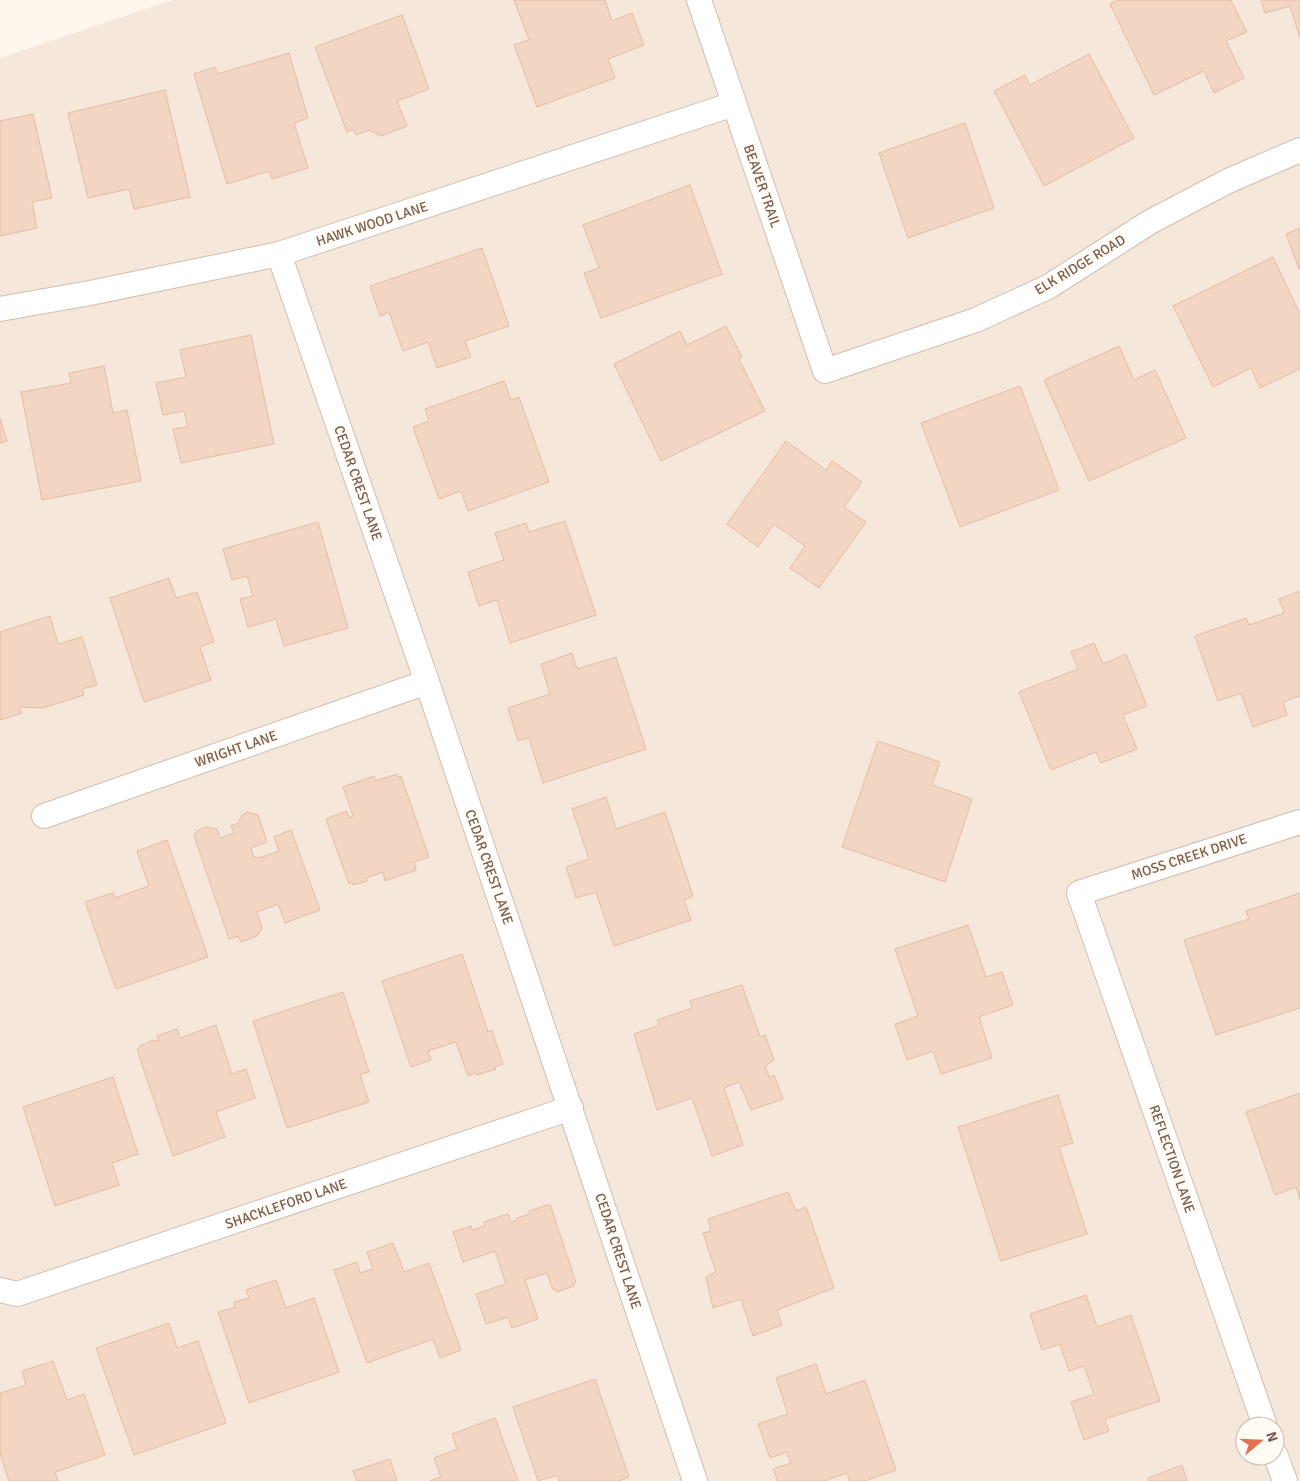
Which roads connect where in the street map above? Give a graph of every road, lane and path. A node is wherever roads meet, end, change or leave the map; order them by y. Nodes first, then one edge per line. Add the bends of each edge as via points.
1 (699, 0) edge
2 (734, 104) junction
3 (1300, 150) edge
4 (279, 254) junction
5 (0, 309) edge
6 (824, 371) joint
7 (427, 682) junction
8 (44, 816) dead end
9 (1300, 822) edge
10 (1079, 893) joint
11 (571, 1108) junction
12 (0, 1290) edge
13 (1262, 1416) edge
14 (1279, 1466) edge
15 (695, 1481) edge
16 (1284, 1481) edge

1 - 2 street, BEAVER TRAIL
2 - 4 street, HAWK WOOD LANE
2 - 6 street, BEAVER TRAIL
3 - 6 street, ELK RIDGE ROAD via 1228,181 1150,222 1048,287 976,320
4 - 5 street, HAWK WOOD LANE
4 - 7 street, CEDAR CREST LANE
7 - 8 street, WRIGHT LANE
7 - 11 street, CEDAR CREST LANE
9 - 10 street, MOSS CREEK DRIVE
10 - 13 street, REFLECTION LANE
11 - 12 street, SHACKLEFORD LANE via 17,1294
11 - 15 street, CEDAR CREST LANE
14 - 16 street

